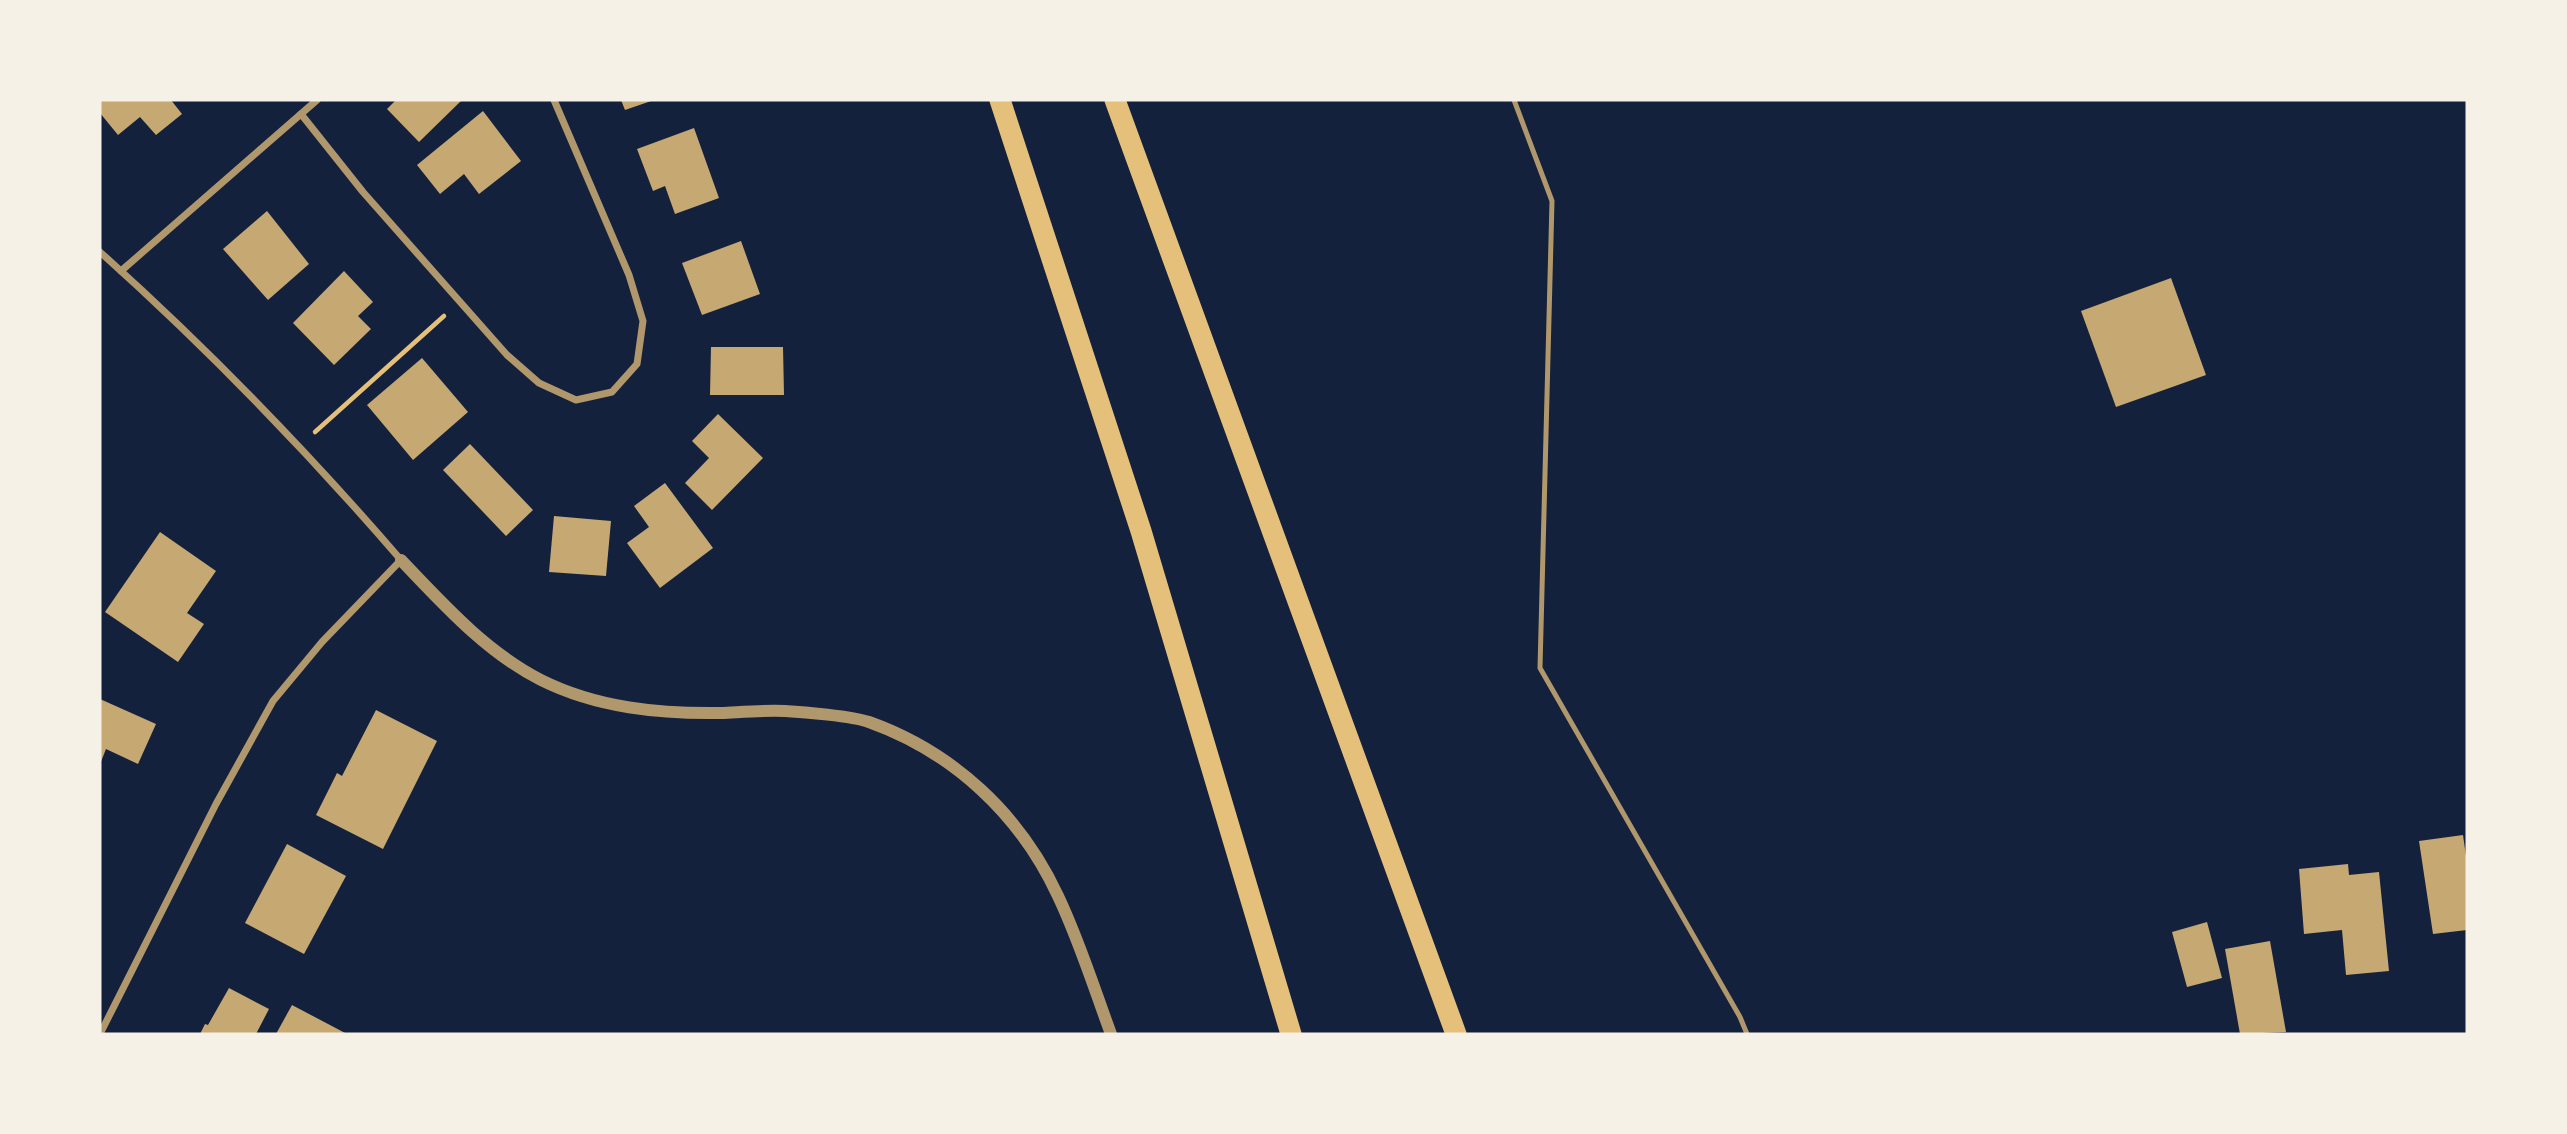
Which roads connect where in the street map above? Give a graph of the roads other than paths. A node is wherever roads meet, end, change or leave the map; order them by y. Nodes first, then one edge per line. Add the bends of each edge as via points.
1 (317, 100) edge
2 (554, 100) edge
3 (1000, 100) edge
4 (1115, 100) edge
5 (1514, 100) edge
6 (301, 114) junction
7 (100, 252) edge
8 (121, 271) junction
9 (401, 560) junction
10 (100, 1034) edge
11 (1111, 1034) edge
12 (1291, 1034) edge
13 (1455, 1034) edge
14 (1746, 1034) edge

1 - 6 street
2 - 6 street via 629,275 643,321 637,365 612,392 576,400 538,383 507,355 363,192
3 - 12 highway via 1141,531
4 - 13 highway
5 - 14 lane via 1552,201 1540,668
6 - 8 street
7 - 8 street
8 - 9 street via 299,446
9 - 10 street via 322,642 274,701 216,804
9 - 11 street via 453,614 504,657 541,680 577,694 627,708 677,713 785,711 866,721 926,747 957,768 1011,820 1036,856 1058,894

